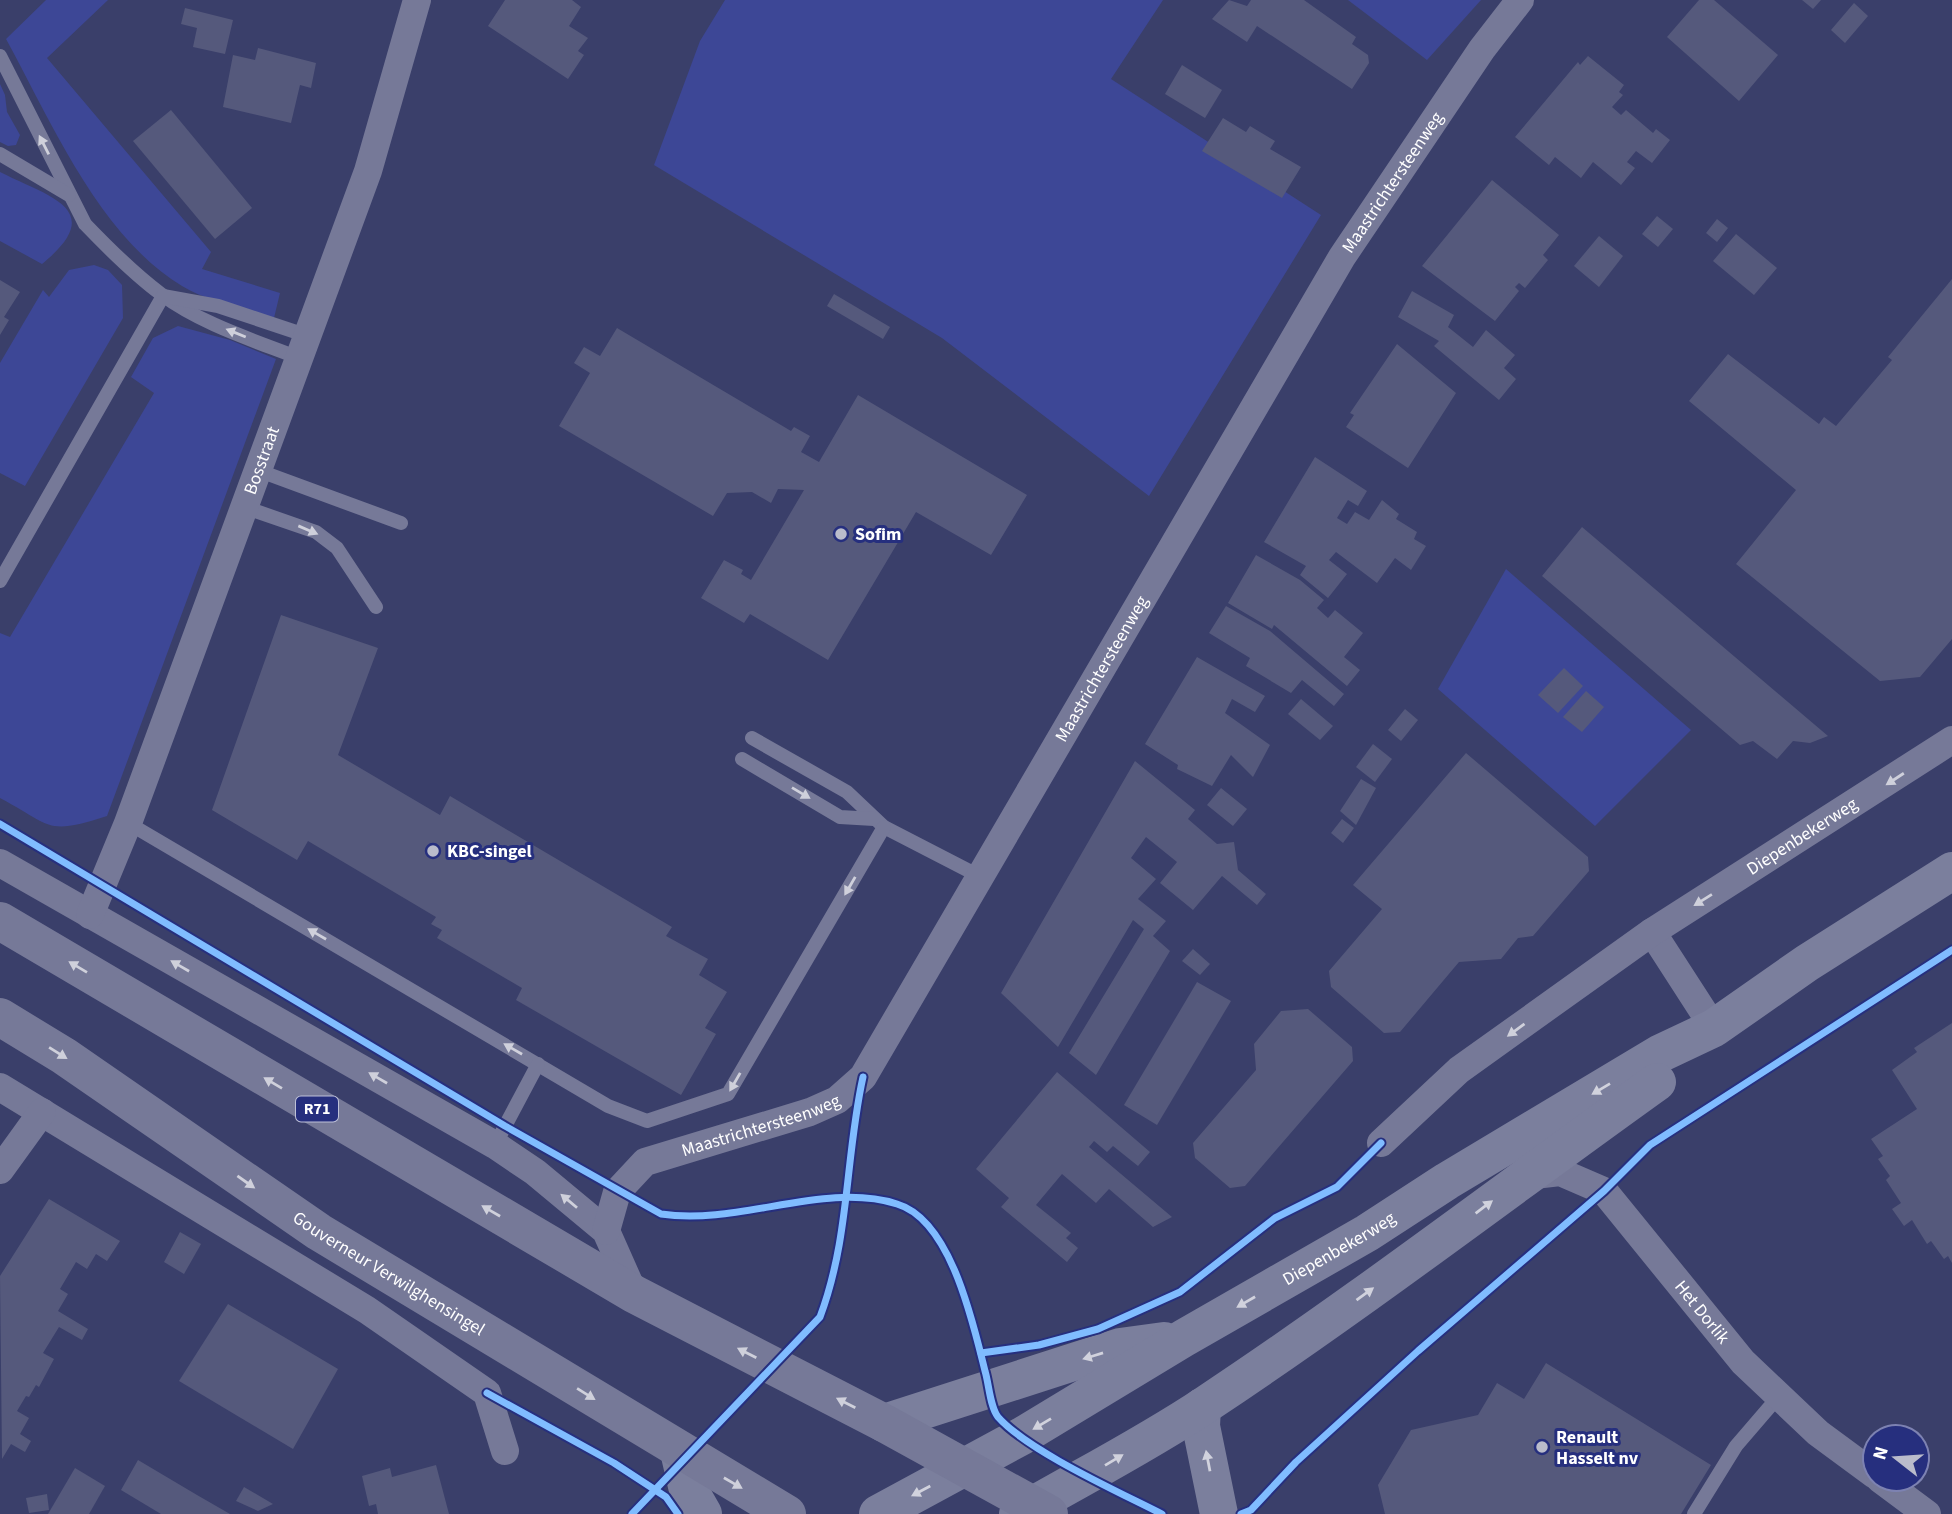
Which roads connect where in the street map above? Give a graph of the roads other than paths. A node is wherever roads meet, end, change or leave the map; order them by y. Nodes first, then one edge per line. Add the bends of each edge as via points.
1 (417, 0) edge
2 (1520, 0) edge
3 (0, 56) edge
4 (0, 154) edge
5 (70, 196) junction
6 (163, 296) junction
7 (303, 347) junction
8 (257, 470) junction
9 (244, 507) junction
10 (401, 523) dead end
11 (0, 580) edge
12 (376, 607) dead end
13 (752, 738) dead end
14 (1952, 740) edge
15 (742, 759) dead end
16 (128, 823) junction
17 (879, 823) junction
18 (0, 863) edge
19 (1952, 871) edge
20 (979, 876) junction
21 (90, 915) junction
22 (0, 921) edge
23 (1652, 932) junction
24 (0, 1017) edge
25 (1714, 1028) junction
26 (538, 1064) junction
27 (0, 1087) edge
28 (42, 1112) junction
29 (1381, 1143) dead end
30 (495, 1145) junction
31 (0, 1170) edge
32 (1525, 1176) junction
33 (606, 1231) junction
34 (634, 1294) junction
35 (1184, 1338) junction
36 (1779, 1396) junction
37 (1202, 1407) junction
38 (884, 1423) junction
39 (505, 1451) dead end
40 (679, 1451) junction
41 (1861, 1465) edge
42 (964, 1469) junction
43 (1899, 1493) edge
44 (1033, 1511) edge
45 (703, 1514) edge
46 (787, 1514) edge
47 (878, 1514) edge
48 (1219, 1514) edge
49 (1694, 1514) edge
50 (1927, 1514) edge

1 - 7 street, Bosstraat via 368,171
2 - 20 street, Maastrichtersteenweg via 1342,257
5 -> 3 lane
4 - 5 lane
5 - 6 lane via 85,224
7 -> 6 lane via 216,325
6 - 7 lane via 218,306
6 - 11 lane
7 - 8 street, Bosstraat
8 - 9 street, Bosstraat
8 - 10 lane
9 -> 12 lane via 316,532 337,548
9 - 16 street, Bosstraat
13 - 17 lane via 847,792
14 -> 23 street, Diepenbekerweg
15 -> 17 lane via 840,817
16 - 21 street, Bosstraat
26 -> 16 lane
17 - 20 lane
17 -> 26 lane via 728,1094 647,1121 608,1106
18 - 21 street
19 - 25 main road, Diepenbekerweg
20 - 33 street, Maastrichtersteenweg via 863,1077 837,1100 810,1112 645,1162 617,1192
30 -> 21 street
34 -> 22 highway, R71
23 - 25 street
23 -> 29 street, Diepenbekerweg via 1459,1070
24 -> 40 highway, Gouverneur Verwilghensingel via 319,1232
25 - 32 main road, Diepenbekerweg via 1673,1071
25 -> 35 main road, Diepenbekerweg via 1659,1054 1367,1233
26 - 30 lane
27 - 28 street
28 - 31 street
28 - 39 street via 367,1310 487,1393
33 -> 30 street
32 - 36 street, Het Dorlik via 1560,1172 1604,1191 1743,1362
37 -> 32 main road, Diepenbekerweg via 1390,1277
33 - 34 street
38 -> 34 highway, R71
35 -> 38 main road via 1120,1347
35 -> 42 main road, Diepenbekerweg
36 - 41 street, Het Dorlik
36 - 49 lane via 1736,1446
44 -> 37 main road, Diepenbekerweg
48 -> 37 main road via 1201,1426
38 - 42 highway, R71
40 - 45 main road via 687,1486
40 -> 46 highway, Gouverneur Verwilghensingel
42 - 44 highway, R71
42 -> 47 main road
43 - 50 street

